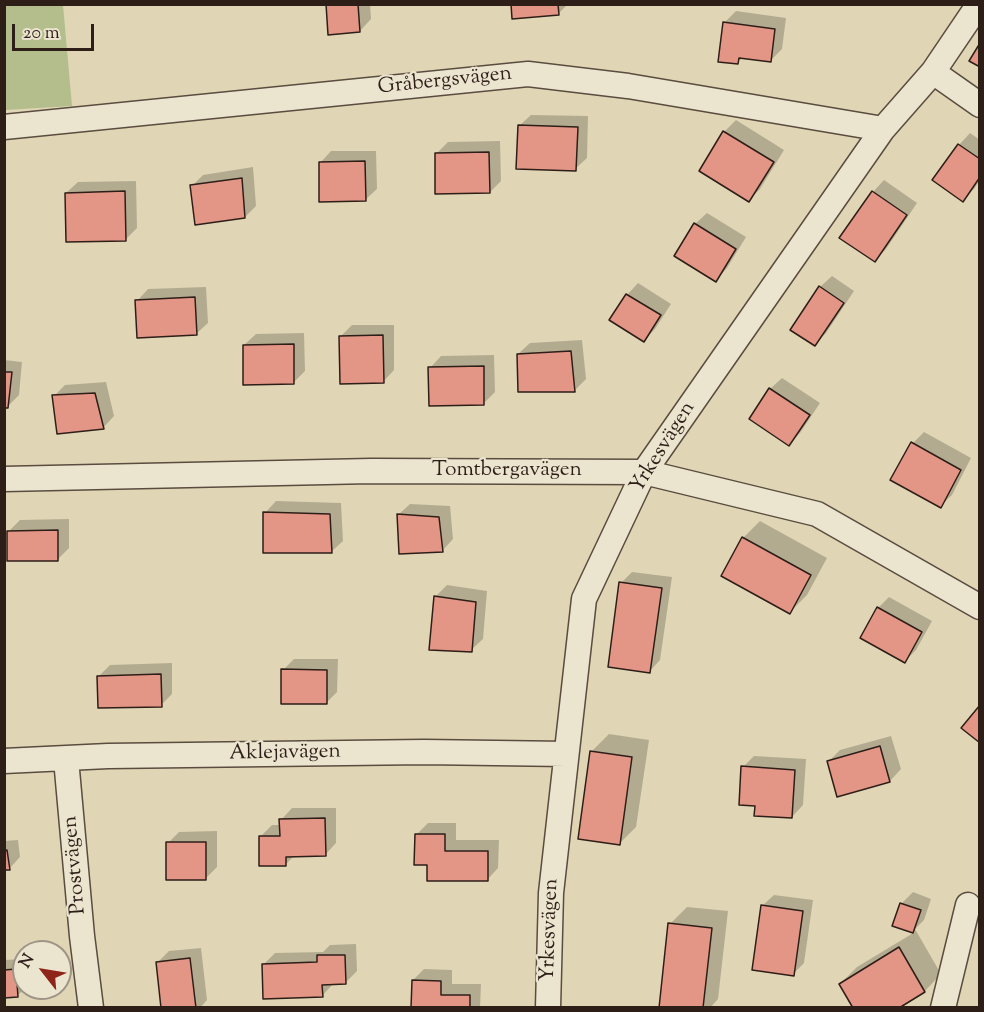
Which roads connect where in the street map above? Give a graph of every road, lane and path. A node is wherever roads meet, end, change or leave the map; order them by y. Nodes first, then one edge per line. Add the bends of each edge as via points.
1 (979, 4) edge
2 (933, 72) junction
3 (980, 105) edge
4 (4, 127) edge
5 (883, 129) junction
6 (644, 472) junction
7 (4, 479) edge
8 (980, 608) edge
9 (566, 754) junction
10 (66, 759) junction
11 (4, 761) edge
12 (968, 905) dead end
13 (91, 1008) edge
14 (548, 1008) edge
15 (943, 1008) edge

1 - 2 street, Yrkesvägen
2 - 3 street
2 - 5 street, Yrkesvägen
4 - 5 street, Gråbergsvägen via 528,74 628,86
5 - 6 street, Yrkesvägen
6 - 7 street, Tomtbergavägen via 371,471
6 - 8 street, Tomtbergavägen via 817,514
6 - 9 street, Yrkesvägen via 584,599
9 - 10 street, Aklejavägen via 424,752
9 - 14 street, Yrkesvägen via 550,893
10 - 11 street, Aklejavägen
10 - 13 street, Prostvägen
12 - 15 street

